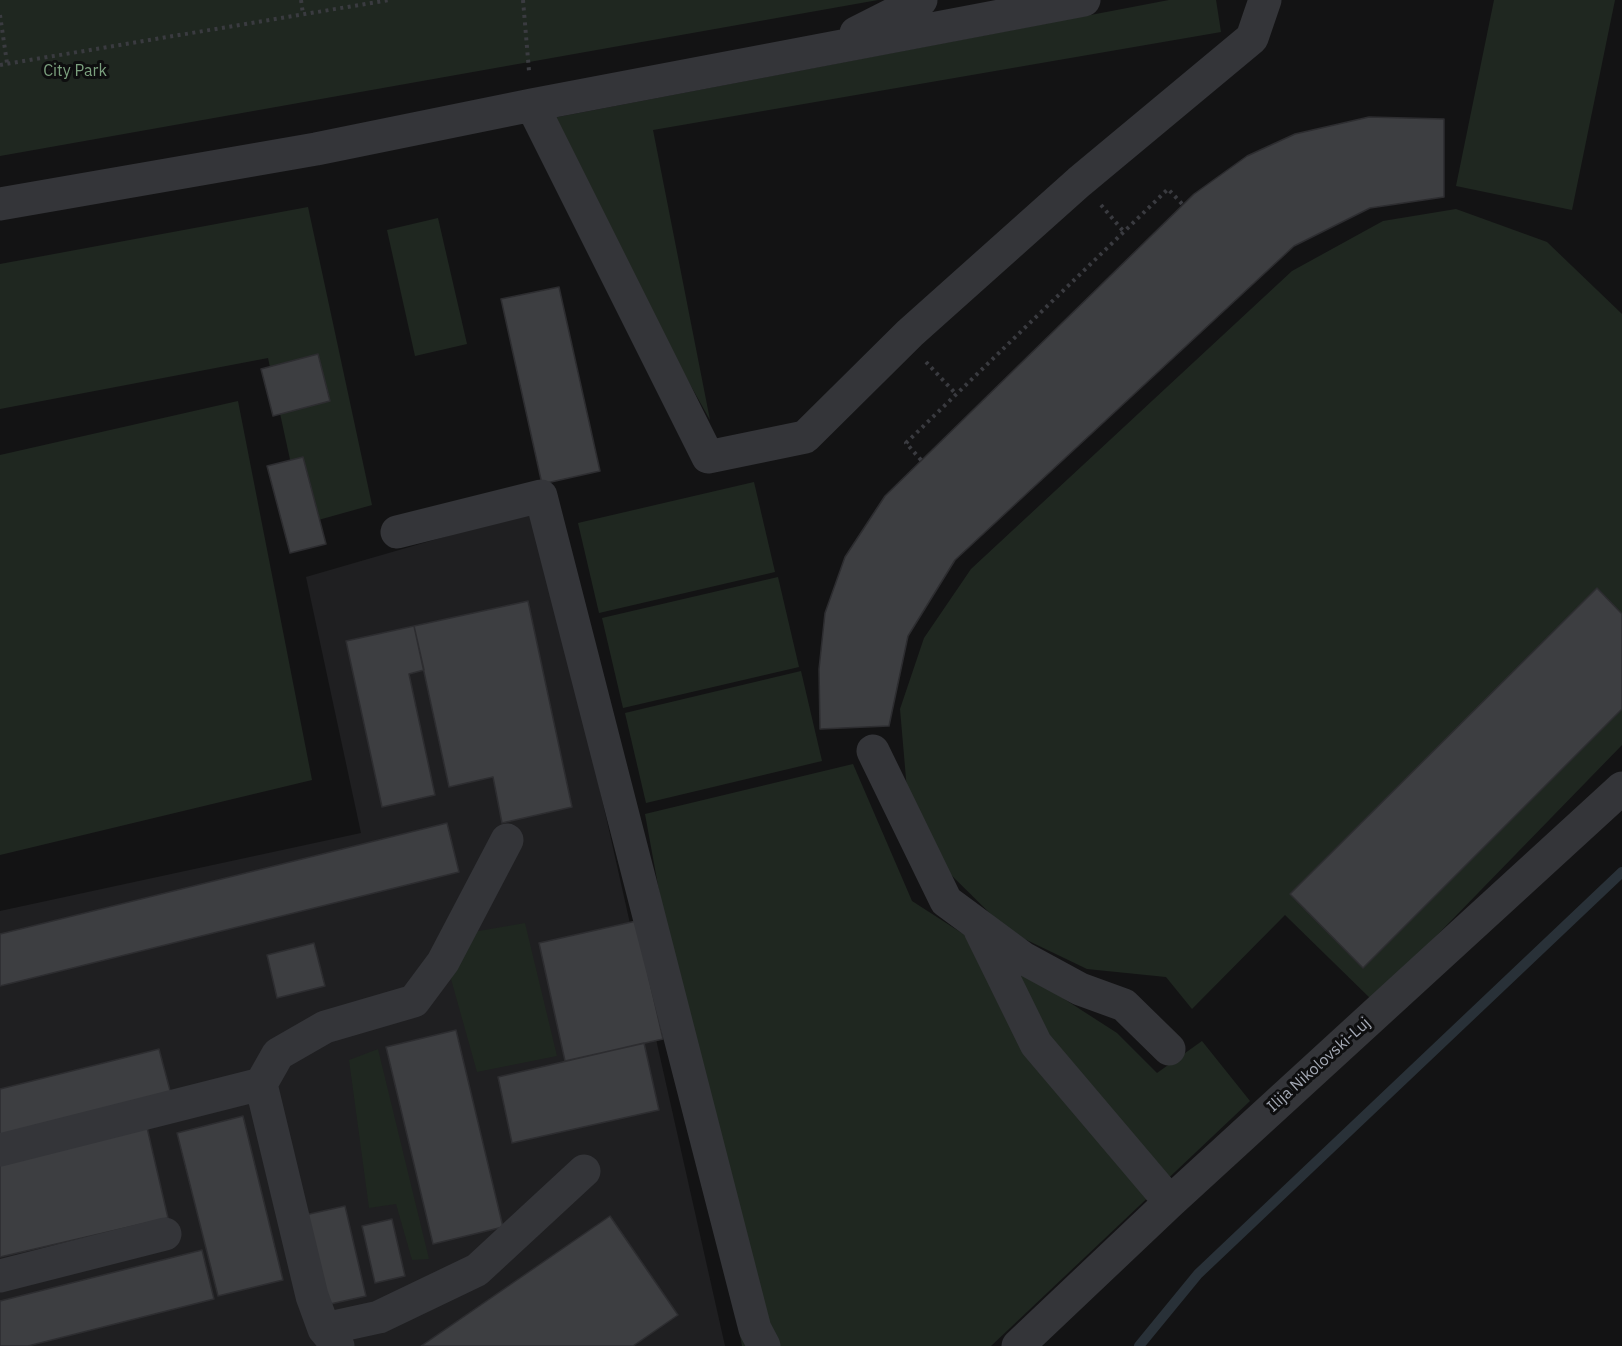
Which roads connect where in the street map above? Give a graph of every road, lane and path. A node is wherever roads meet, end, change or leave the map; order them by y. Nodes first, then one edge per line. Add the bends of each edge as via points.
1 (301, 0) edge
2 (388, 0) edge
3 (523, 0) edge
4 (921, 0) edge
5 (1084, 0) edge
6 (1265, 0) edge
7 (303, 14) junction
8 (0, 15) edge
9 (823, 51) junction
10 (7, 63) junction
11 (0, 64) edge
12 (532, 105) junction
13 (0, 204) edge
14 (1183, 205) dead end
15 (904, 339) junction
16 (957, 394) junction
17 (921, 460) dead end
18 (397, 532) dead end
19 (873, 752) dead end
20 (1622, 788) edge
21 (507, 840) dead end
22 (977, 924) junction
23 (1169, 1049) dead end
24 (261, 1084) junction
25 (0, 1149) edge
26 (584, 1172) dead end
27 (1170, 1202) junction
28 (165, 1234) dead end
29 (0, 1276) edge
30 (331, 1337) edge
31 (765, 1346) edge
32 (1018, 1346) edge

1 - 7 path
2 - 7 path
3 - 12 path
4 - 9 street
5 - 9 street
6 - 15 street via 1252,38 1079,182
7 - 10 path
8 - 10 path
9 - 12 street
10 - 11 path
12 - 13 street via 316,149
12 - 15 street via 708,457 804,437
14 - 16 path via 1168,189
15 - 16 path
16 - 17 path via 906,443
18 - 31 street via 541,496 755,1329
19 - 22 street via 946,901
20 - 27 street, Ilija Nikolovski-Luj
21 - 24 street via 443,962 414,1000 325,1027 278,1054
22 - 23 street via 1080,989 1124,1005
22 - 27 street via 1036,1044
24 - 25 street
24 - 30 street via 312,1296
26 - 30 street via 477,1270
27 - 32 street, Ilija Nikolovski-Luj
28 - 29 street

